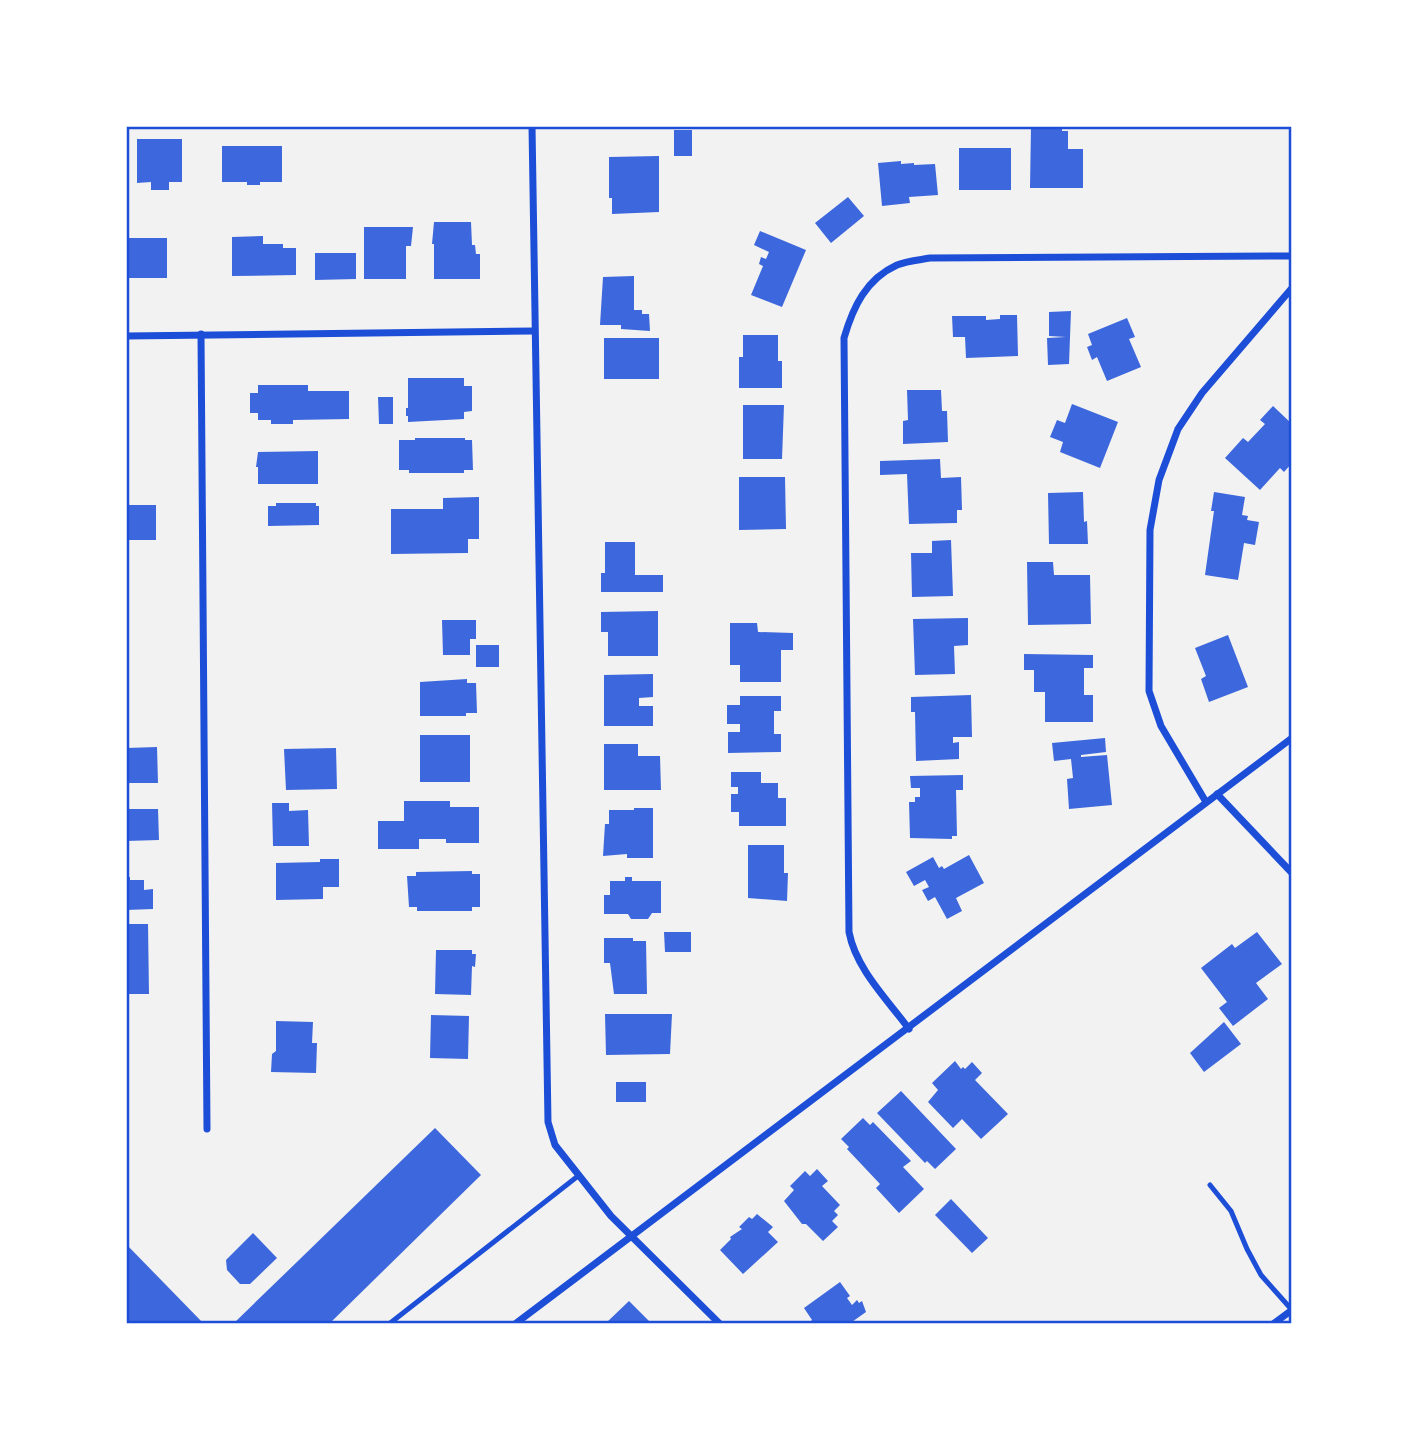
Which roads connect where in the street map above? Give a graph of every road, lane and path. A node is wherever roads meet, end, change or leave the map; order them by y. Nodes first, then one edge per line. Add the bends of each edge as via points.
1 (532, 126) edge
2 (1292, 256) edge
3 (1292, 288) edge
4 (534, 331) junction
5 (201, 334) junction
6 (126, 336) edge
7 (1292, 738) edge
8 (1217, 794) junction
9 (1206, 802) junction
10 (1292, 873) edge
11 (909, 1029) junction
12 (207, 1129) dead end
13 (578, 1177) junction
14 (1210, 1185) dead end
15 (631, 1237) junction
16 (1292, 1310) edge
17 (389, 1324) edge
18 (515, 1324) edge
19 (720, 1324) edge
20 (1273, 1324) edge

1 - 4 street
2 - 11 street via 930,258 898,265 871,282 853,309 844,338 849,932 859,961
3 - 9 street via 1202,393 1178,429 1159,480 1150,530 1149,691 1161,726
4 - 5 street
4 - 13 street via 548,1122 555,1145
5 - 6 street
5 - 12 street
7 - 8 street
8 - 9 street
8 - 10 street
9 - 11 street
11 - 15 street
13 - 15 street
13 - 17 lane
14 - 16 lane via 1231,1211 1261,1275
15 - 18 street
15 - 19 street
16 - 20 street

